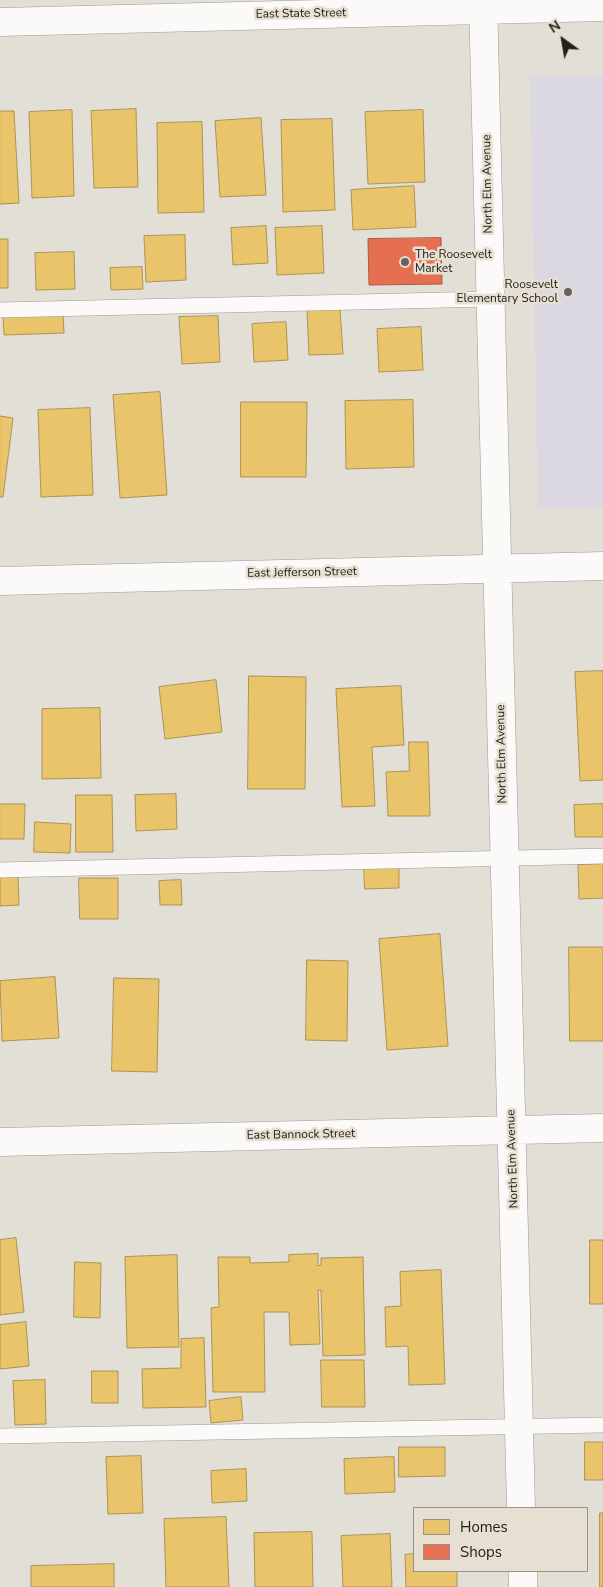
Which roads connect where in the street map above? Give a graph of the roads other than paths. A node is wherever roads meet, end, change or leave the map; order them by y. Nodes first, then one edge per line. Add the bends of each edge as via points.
1 (483, 5) edge
2 (603, 7) edge
3 (0, 22) edge
4 (491, 299) junction
5 (0, 310) edge
6 (603, 566) edge
7 (498, 569) junction
8 (0, 580) edge
9 (603, 856) edge
10 (505, 858) junction
11 (0, 870) edge
12 (603, 1128) edge
13 (512, 1130) junction
14 (0, 1142) edge
15 (603, 1424) edge
16 (519, 1426) junction
17 (0, 1436) edge
18 (521, 1507) edge
19 (523, 1572) edge
20 (523, 1587) edge

1 - 2 street, East State Street
1 - 3 street, East State Street
1 - 4 street, North Elm Avenue
4 - 5 lane
4 - 7 street, North Elm Avenue
6 - 7 street, East Jefferson Street
7 - 8 street, East Jefferson Street
7 - 10 street, North Elm Avenue
9 - 10 lane
10 - 11 lane
10 - 13 street, North Elm Avenue
12 - 13 street, East Bannock Street
13 - 14 street, East Bannock Street
13 - 16 street, North Elm Avenue
15 - 16 lane
16 - 17 lane
16 - 18 street, North Elm Avenue
19 - 20 street

